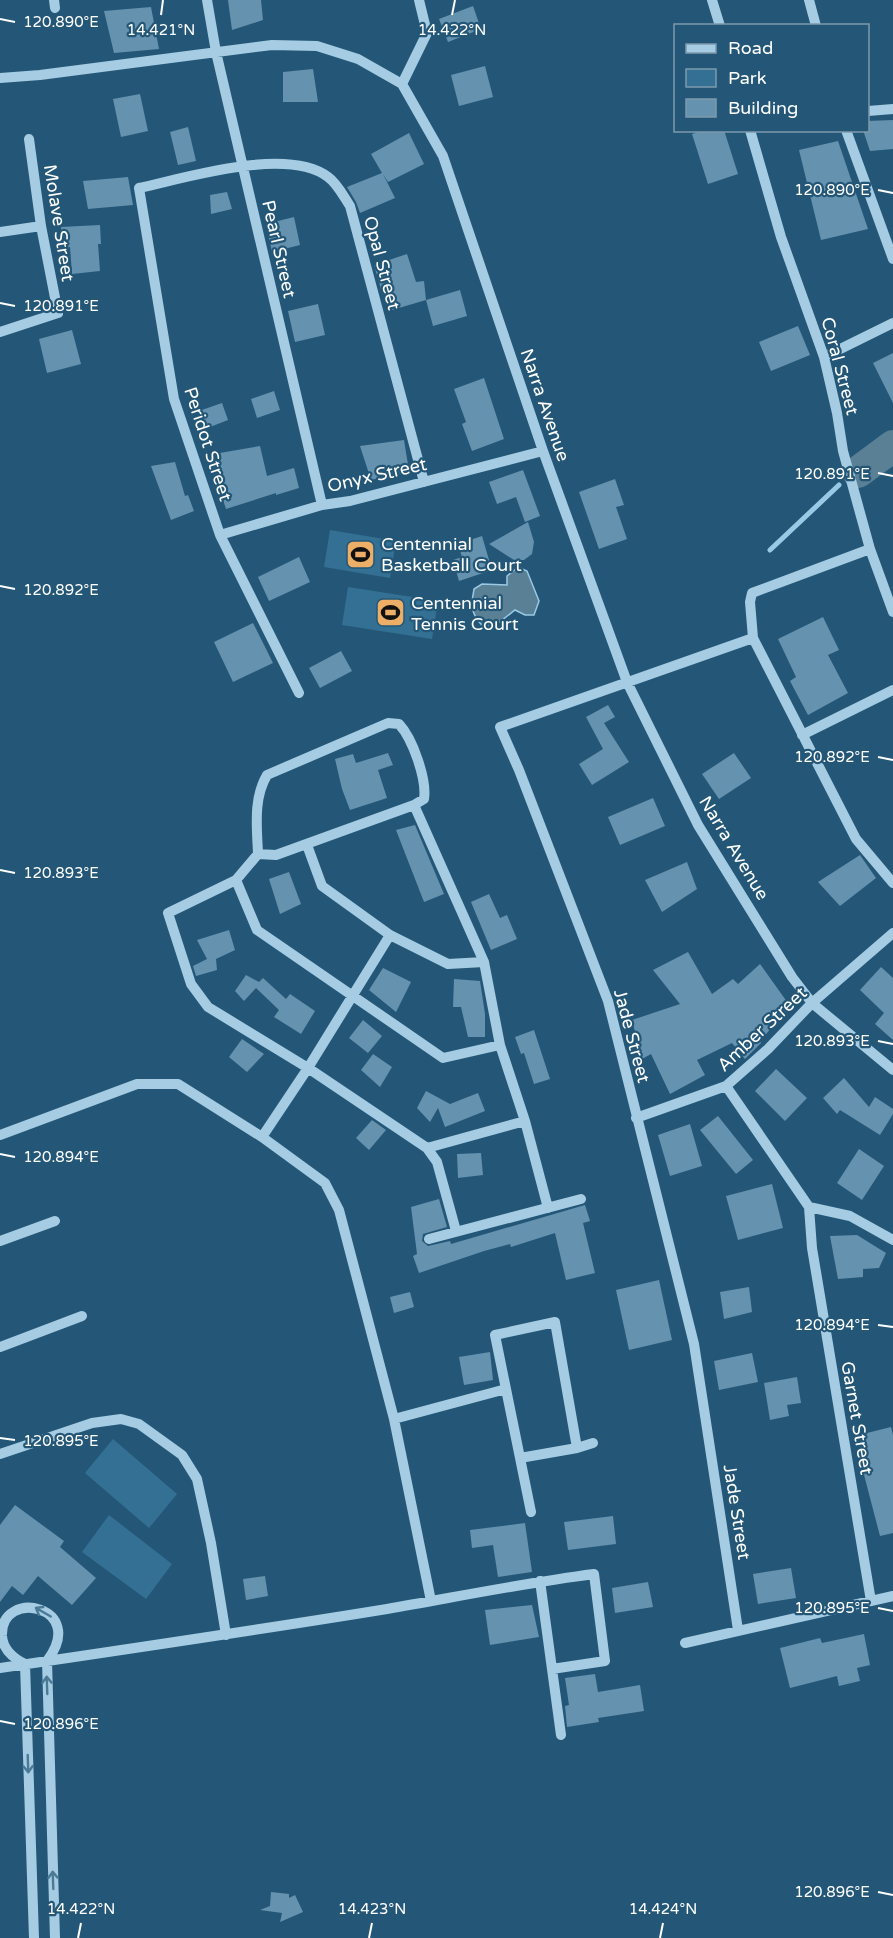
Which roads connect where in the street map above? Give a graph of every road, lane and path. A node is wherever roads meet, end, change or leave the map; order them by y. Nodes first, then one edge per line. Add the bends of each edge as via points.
1 (207, 0) edge
2 (419, 0) edge
3 (712, 0) edge
4 (809, 0) edge
5 (719, 24) edge
6 (815, 24) edge
7 (216, 52) junction
8 (0, 78) edge
9 (402, 84) junction
10 (893, 109) edge
11 (869, 111) edge
12 (751, 132) edge
13 (847, 132) edge
14 (29, 139) dead end
15 (242, 166) junction
16 (139, 188) joint
17 (41, 226) junction
18 (0, 232) edge
19 (893, 259) edge
20 (893, 322) edge
21 (0, 332) edge
22 (824, 357) junction
23 (543, 452) junction
24 (424, 482) junction
25 (322, 505) junction
26 (220, 535) junction
27 (870, 549) junction
28 (893, 612) edge
29 (753, 638) junction
30 (627, 682) junction
31 (893, 690) edge
32 (299, 693) dead end
33 (802, 735) junction
34 (414, 805) junction
35 (307, 845) junction
36 (258, 854) junction
37 (236, 880) junction
38 (893, 883) edge
39 (893, 933) edge
40 (390, 935) junction
41 (484, 962) junction
42 (352, 996) junction
43 (812, 1003) junction
44 (500, 1045) junction
45 (308, 1068) junction
46 (893, 1070) edge
47 (726, 1086) junction
48 (636, 1118) junction
49 (525, 1121) junction
50 (0, 1135) edge
51 (262, 1137) junction
52 (428, 1148) junction
53 (581, 1199) dead end
54 (809, 1207) junction
55 (549, 1208) junction
56 (55, 1221) dead end
57 (456, 1231) junction
58 (429, 1239) dead end
59 (893, 1240) edge
60 (0, 1241) edge
61 (82, 1316) dead end
62 (0, 1347) edge
63 (507, 1389) junction
64 (394, 1419) junction
65 (593, 1443) dead end
66 (577, 1448) junction
67 (0, 1454) edge
68 (520, 1458) junction
69 (531, 1512) dead end
70 (540, 1581) junction
71 (893, 1596) edge
72 (432, 1601) junction
73 (871, 1601) junction
74 (738, 1630) junction
75 (226, 1635) junction
76 (685, 1643) dead end
77 (47, 1661) junction
78 (25, 1664) junction
79 (0, 1668) edge
80 (552, 1669) junction
81 (561, 1735) dead end
82 (34, 1938) edge
83 (55, 1938) edge

1 - 7 street, Pearl Street
2 - 9 street via 427,33
3 - 5 street
4 - 6 street
7 - 8 street
7 - 9 street via 272,45 317,46 358,59
7 - 15 street, Pearl Street
9 - 23 street, Narra Avenue via 443,156
10 - 11 street
12 - 22 street, Coral Street via 781,237
13 - 19 street
14 - 17 street, Molave Street
15 - 16 street, Opal Street
15 - 24 street, Opal Street via 280,163 311,168 329,177 350,206
15 - 25 street, Pearl Street
16 - 26 street, Peridot Street via 174,399
17 - 18 street
17 - 21 street, Molave Street via 58,313
20 - 22 street
22 - 27 street, Coral Street via 843,451
23 - 24 street, Onyx Street
23 - 30 street, Narra Avenue
24 - 25 street, Onyx Street
25 - 26 street, Onyx Street
26 - 32 street, Peridot Street
27 - 28 street, Coral Street
27 - 29 street via 752,593
29 - 30 street, Jade Street
29 - 33 street
30 - 43 street, Narra Avenue via 698,825
30 - 48 street, Jade Street via 500,727 608,1001
31 - 33 street
33 - 38 street via 856,839
34 - 35 street
34 - 36 street via 424,799 426,788 408,733 399,724 388,723 267,775 257,804
34 - 41 street
35 - 36 street via 276,855
35 - 40 street via 322,886
36 - 37 street
37 - 42 street via 257,930
37 - 45 street via 168,914 191,984 208,1007
39 - 43 street, Amber Street
40 - 41 street via 448,964
40 - 42 street
41 - 44 street
42 - 44 street via 443,1058
42 - 45 street
43 - 46 street, Narra Avenue
43 - 47 street, Amber Street
44 - 49 street
45 - 51 street
45 - 52 street
47 - 48 street, Amber Street
47 - 54 street
48 - 74 street, Jade Street via 694,1344
49 - 52 street
49 - 55 street
50 - 51 street via 137,1084 178,1084
51 - 64 street via 325,1184 339,1210
52 - 57 street via 437,1162
53 - 55 street
54 - 59 street via 850,1216
54 - 73 street, Garnet Street via 812,1248
55 - 57 street
56 - 60 street
57 - 58 street
61 - 62 street
63 - 64 street
63 - 66 street via 495,1335 555,1322
63 - 68 street
64 - 72 street
65 - 66 street
66 - 68 street
67 - 75 street via 92,1423 121,1419 139,1424 182,1455 197,1479
68 - 69 street
70 - 72 street
70 - 80 street
70 - 80 street via 594,1574 605,1662
71 - 73 street
72 - 75 street
73 - 74 street
74 - 76 street
75 - 77 street
77 - 78 street
77 -> 78 street via 57,1643 56,1624 43,1610 25,1607 8,1617 2,1635 8,1653
83 -> 77 street
78 - 79 street
78 -> 82 street
80 - 81 street

